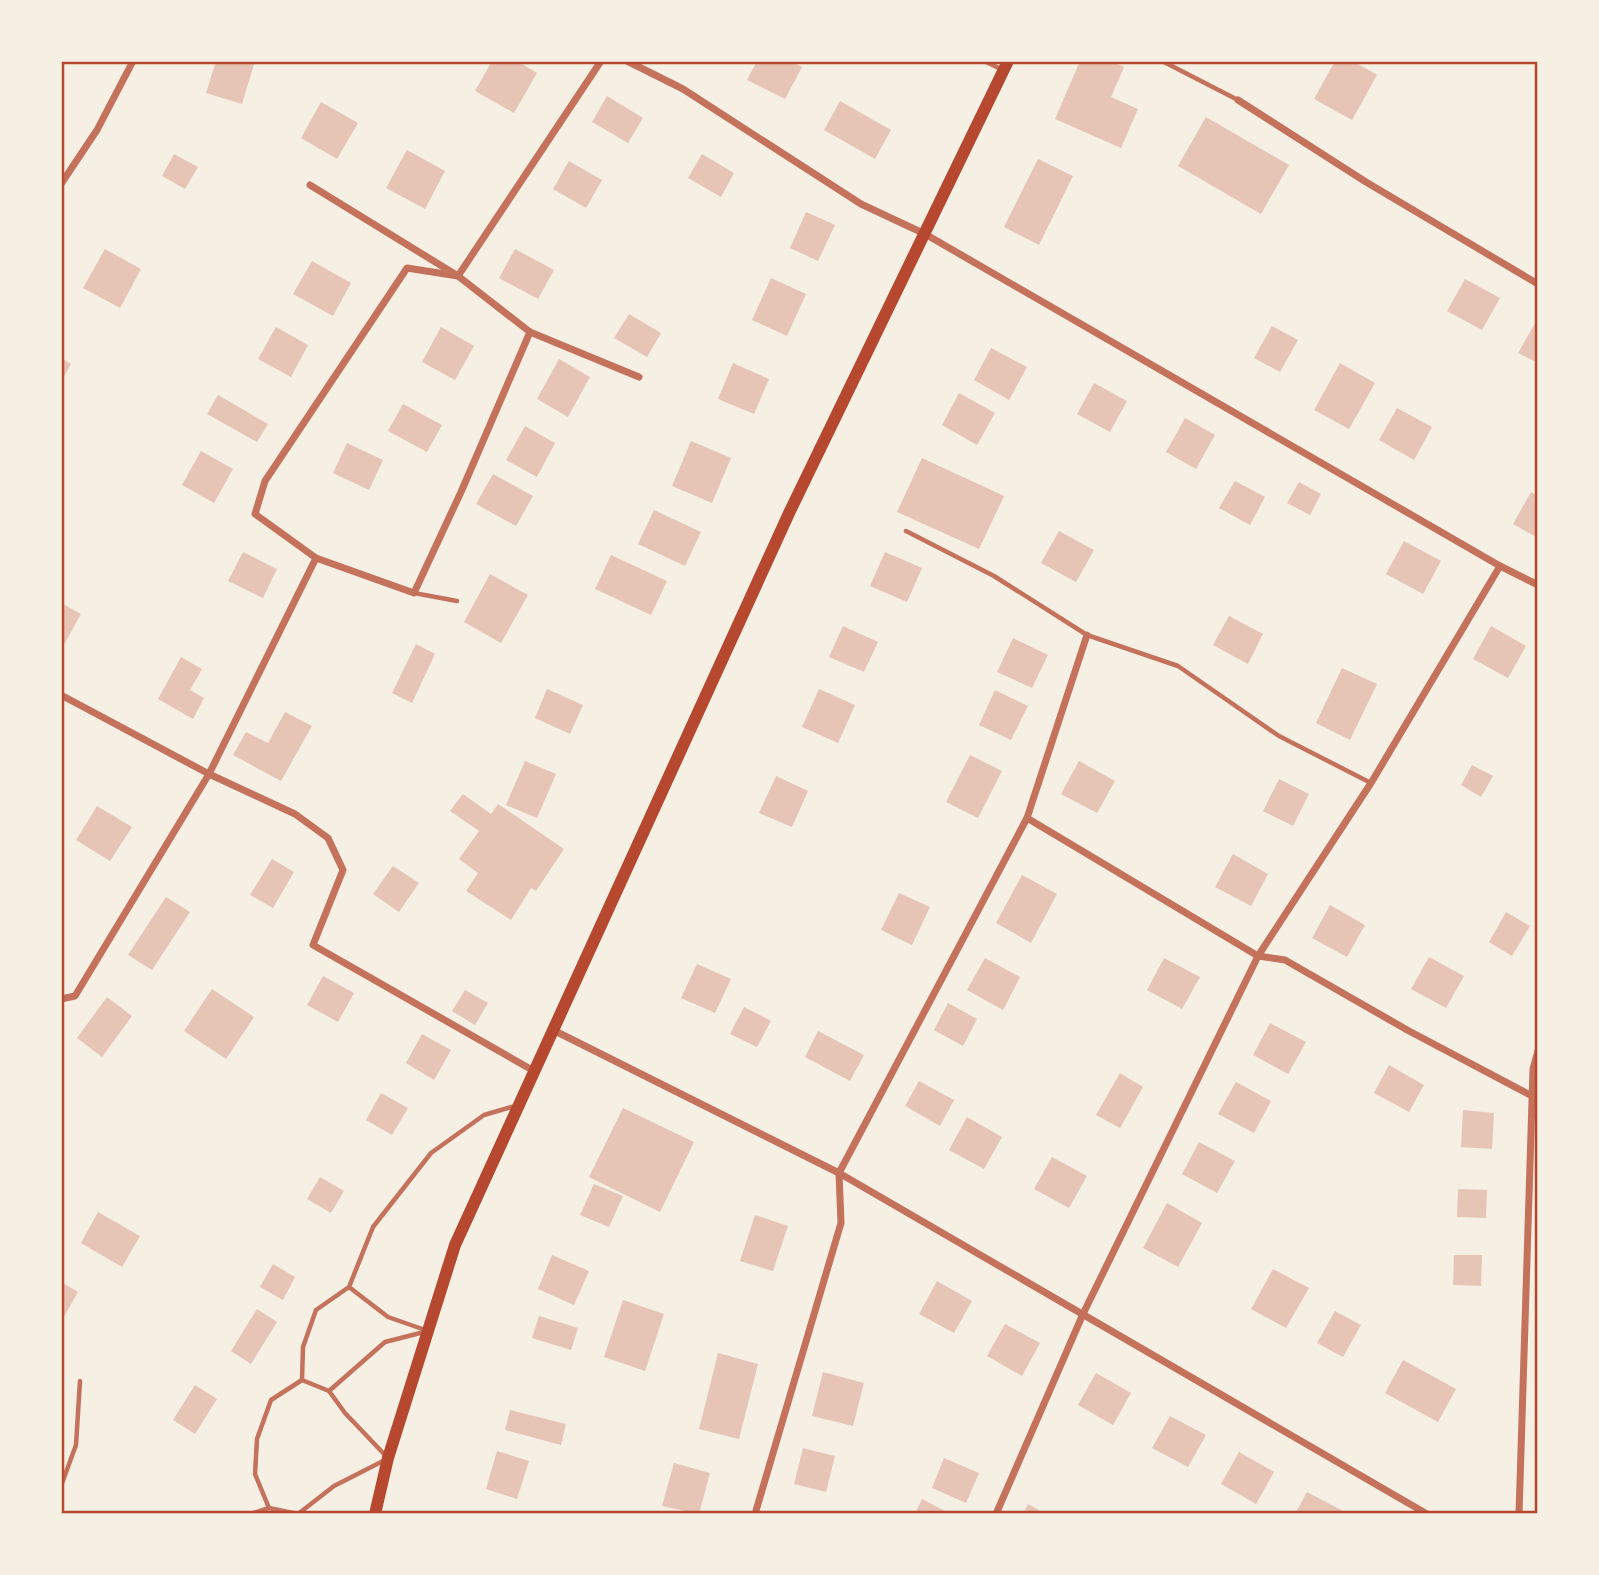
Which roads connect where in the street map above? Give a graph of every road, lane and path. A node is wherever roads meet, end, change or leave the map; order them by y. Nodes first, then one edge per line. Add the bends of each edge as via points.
1 (133, 61) edge
2 (601, 61) edge
3 (627, 61) edge
4 (985, 61) edge
5 (1162, 61) edge
6 (1005, 66) edge
7 (1238, 100) joint
8 (61, 184) edge
9 (310, 185) dead end
10 (925, 234) junction
11 (458, 276) junction
12 (1538, 284) edge
13 (530, 332) junction
14 (639, 377) dead end
15 (906, 531) dead end
16 (316, 558) junction
17 (1500, 566) junction
18 (1538, 585) edge
19 (414, 593) junction
20 (457, 601) dead end
21 (1087, 635) junction
22 (61, 695) edge
23 (209, 775) junction
24 (1371, 783) junction
25 (1027, 818) junction
26 (1258, 956) junction
27 (61, 999) edge
28 (553, 1030) junction
29 (1538, 1051) edge
30 (534, 1071) junction
31 (1532, 1096) junction
32 (519, 1105) junction
33 (839, 1173) junction
34 (349, 1286) junction
35 (1083, 1314) junction
36 (428, 1331) junction
37 (302, 1380) junction
38 (80, 1381) dead end
39 (329, 1391) junction
40 (388, 1458) junction
41 (61, 1486) edge
42 (269, 1508) junction
43 (250, 1514) edge
44 (298, 1514) edge
45 (375, 1514) edge
46 (755, 1514) edge
47 (996, 1514) edge
48 (1427, 1514) edge
49 (1519, 1514) edge

1 - 8 street via 97,131
2 - 11 street
3 - 10 street via 683,89 862,204
4 - 6 lane
5 - 7 lane
6 - 10 main road
7 - 12 street
9 - 11 street
10 - 17 street
10 - 28 main road via 790,511
11 - 13 street
11 - 16 street via 407,268 265,481 255,514
13 - 14 street
13 - 19 street
15 - 21 lane via 994,576
16 - 19 street
16 - 23 street
17 - 18 street
17 - 24 street
19 - 20 lane
21 - 24 lane via 1178,666 1279,736
21 - 25 street
22 - 23 street
23 - 27 street via 75,996
23 - 30 street via 295,814 328,838 343,870 313,945
24 - 26 street
25 - 26 street
25 - 33 street
26 - 31 street via 1285,960
26 - 35 street
28 - 30 main road
28 - 33 street
29 - 31 street
30 - 32 main road
31 - 49 street
32 - 34 lane via 484,1115 431,1153 373,1227
32 - 36 main road via 456,1245
33 - 35 street
33 - 46 street via 841,1223
34 - 36 lane via 388,1317
34 - 37 lane via 316,1310 303,1347
35 - 47 street
35 - 48 street
36 - 39 lane via 385,1342
36 - 40 main road
37 - 39 lane
37 - 42 lane via 271,1400 257,1439 254,1474
38 - 41 lane via 76,1445
39 - 40 lane
40 - 44 lane via 334,1486
40 - 45 main road
42 - 43 lane
42 - 44 lane

